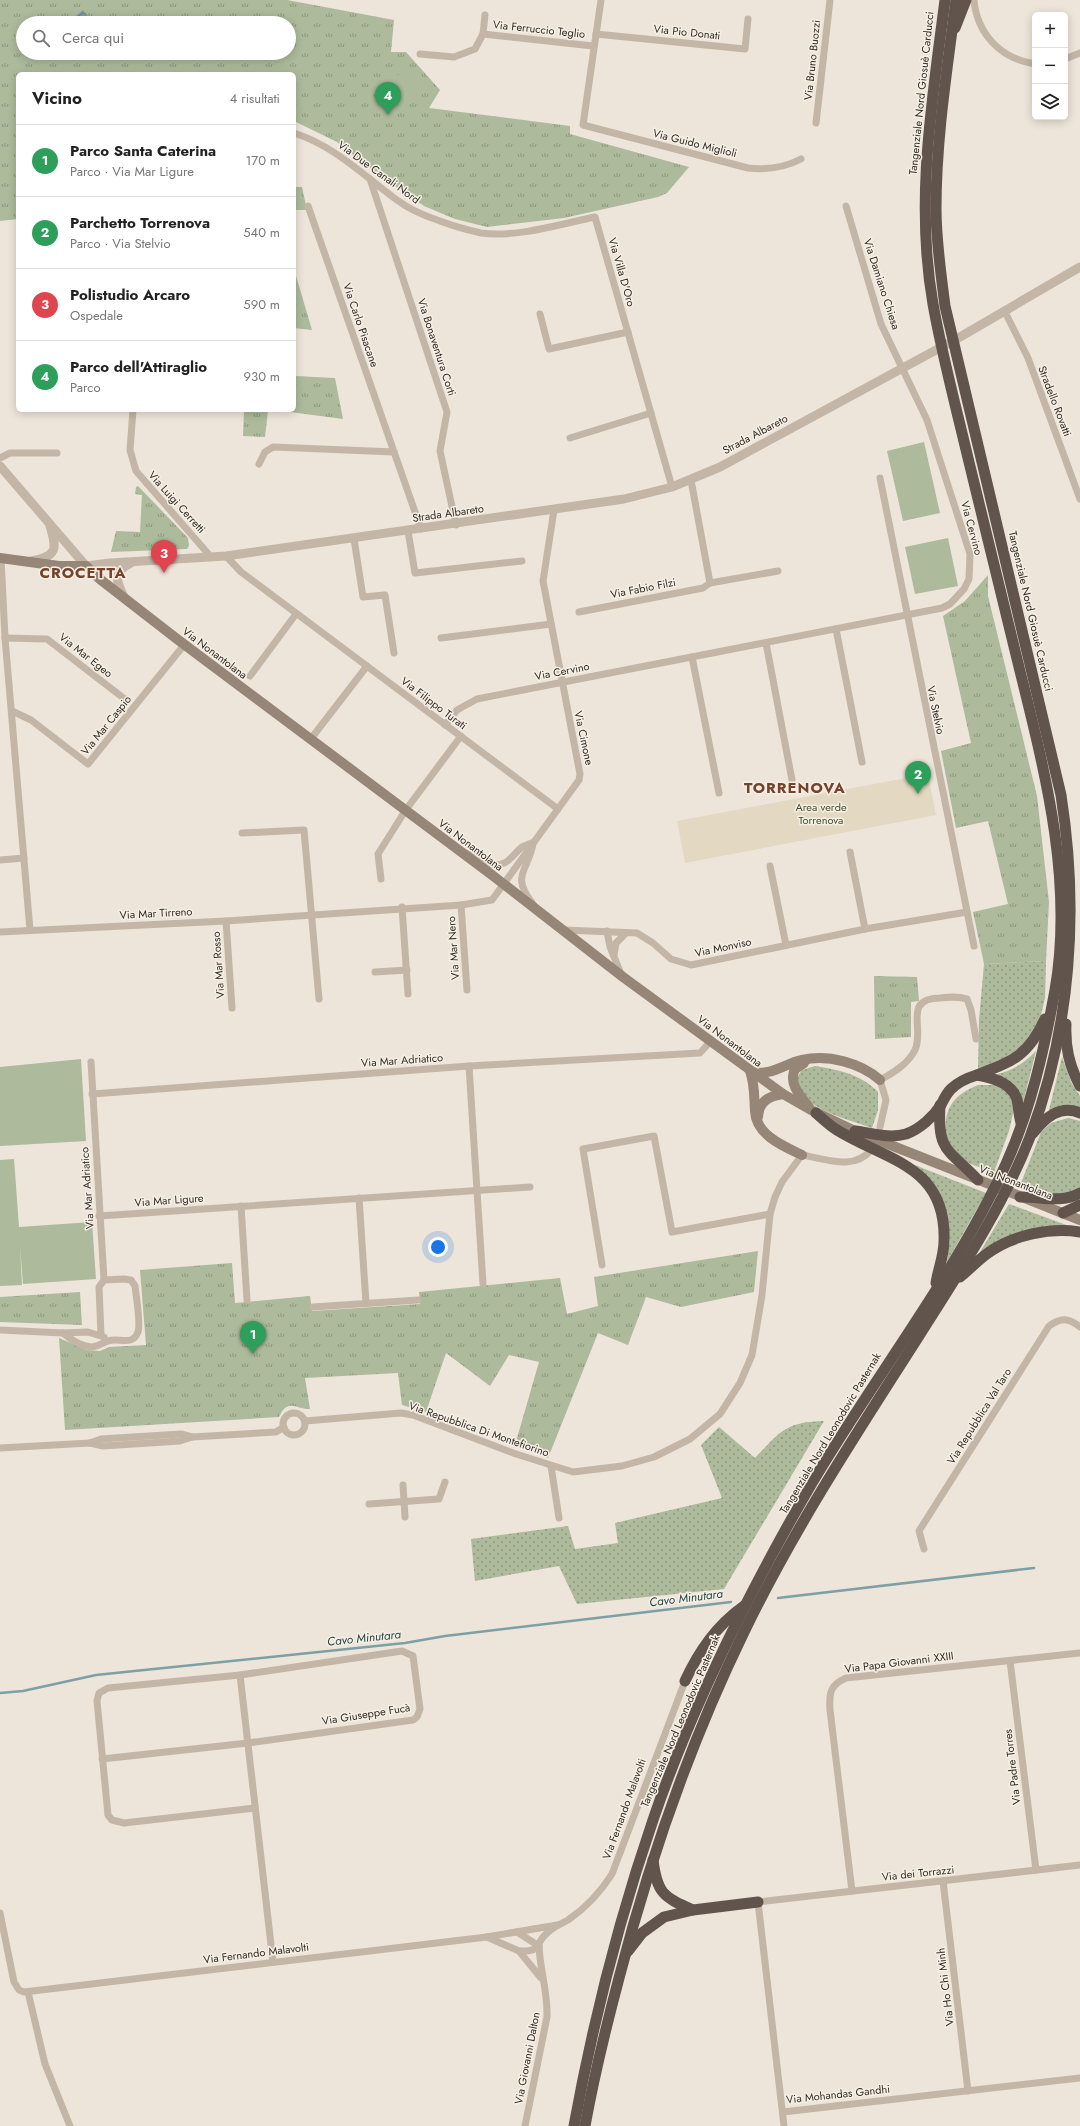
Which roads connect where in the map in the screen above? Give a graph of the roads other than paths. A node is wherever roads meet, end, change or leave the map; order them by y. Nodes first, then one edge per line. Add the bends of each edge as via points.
1 (602, 0) edge
2 (830, 0) edge
3 (945, 0) edge
4 (956, 0) edge
5 (966, 0) edge
6 (974, 0) edge
7 (485, 15) dead end
8 (748, 19) dead end
9 (483, 34) junction
10 (596, 34) junction
11 (951, 36) junction
12 (594, 46) junction
13 (1080, 53) edge
14 (420, 54) dead end
15 (1068, 58) edge
16 (1032, 63) edge
17 (816, 123) dead end
18 (296, 134) edge
19 (801, 159) dead end
20 (370, 179) junction
21 (308, 206) dead end
22 (846, 206) dead end
23 (595, 217) joint
24 (1080, 267) edge
25 (1005, 312) junction
26 (540, 314) dead end
27 (628, 332) junction
28 (902, 368) junction
29 (132, 412) edge
30 (651, 413) junction
31 (570, 438) dead end
32 (394, 452) junction
33 (57, 453) dead end
34 (0, 458) edge
35 (259, 464) dead end
36 (0, 466) edge
37 (880, 478) dead end
38 (691, 480) junction
39 (672, 487) junction
40 (1080, 499) edge
41 (554, 510) junction
42 (49, 523) junction
43 (456, 525) junction
44 (421, 529) junction
45 (408, 531) junction
46 (354, 539) junction
47 (226, 556) junction
48 (211, 557) junction
49 (0, 558) edge
50 (522, 561) dead end
51 (134, 562) junction
52 (24, 563) junction
53 (86, 566) junction
54 (778, 571) dead end
55 (710, 583) junction
56 (126, 600) junction
57 (579, 612) dead end
58 (296, 614) junction
59 (906, 616) junction
60 (551, 624) junction
61 (836, 629) junction
62 (6, 638) junction
63 (441, 638) dead end
64 (766, 643) junction
65 (184, 645) junction
66 (394, 653) dead end
67 (692, 657) junction
68 (367, 666) junction
69 (250, 676) dead end
70 (562, 683) junction
71 (126, 700) dead end
72 (12, 711) junction
73 (445, 725) junction
74 (461, 736) junction
75 (310, 740) junction
76 (862, 762) dead end
77 (792, 780) dead end
78 (719, 794) dead end
79 (558, 809) junction
80 (405, 811) junction
81 (242, 833) dead end
82 (534, 842) junction
83 (460, 852) junction
84 (850, 852) dead end
85 (24, 858) junction
86 (0, 860) edge
87 (770, 866) dead end
88 (381, 879) dead end
89 (504, 885) junction
90 (461, 905) junction
91 (402, 907) junction
92 (967, 912) junction
93 (313, 914) junction
94 (541, 914) junction
95 (226, 920) junction
96 (866, 929) junction
97 (30, 930) junction
98 (564, 930) junction
99 (607, 931) junction
100 (0, 932) edge
101 (626, 933) junction
102 (786, 945) junction
103 (974, 946) dead end
104 (614, 955) junction
105 (407, 970) junction
106 (375, 972) dead end
107 (623, 977) junction
108 (467, 990) dead end
109 (1066, 990) junction
110 (408, 994) dead end
111 (319, 999) dead end
112 (1052, 1004) junction
113 (232, 1008) dead end
114 (976, 1039) dead end
115 (710, 1042) junction
116 (810, 1060) junction
117 (91, 1062) dead end
118 (469, 1066) junction
119 (750, 1071) junction
120 (976, 1075) junction
121 (880, 1080) junction
122 (1080, 1086) edge
123 (92, 1094) junction
124 (783, 1094) junction
125 (940, 1105) junction
126 (813, 1112) junction
127 (1080, 1113) edge
128 (1022, 1124) junction
129 (758, 1125) junction
130 (880, 1127) dead end
131 (855, 1131) junction
132 (1030, 1136) junction
133 (871, 1150) dead end
134 (802, 1155) junction
135 (978, 1180) junction
136 (530, 1187) dead end
137 (477, 1190) junction
138 (1080, 1193) edge
139 (990, 1196) joint
140 (1020, 1197) junction
141 (359, 1198) junction
142 (1080, 1205) edge
143 (241, 1206) junction
144 (1063, 1213) junction
145 (770, 1214) junction
146 (99, 1216) junction
147 (992, 1218) joint
148 (1080, 1220) edge
149 (1080, 1232) edge
150 (602, 1265) dead end
151 (104, 1280) junction
152 (483, 1284) dead end
153 (950, 1286) junction
154 (935, 1289) junction
155 (247, 1300) dead end
156 (418, 1300) dead end
157 (366, 1303) junction
158 (313, 1307) dead end
159 (1080, 1327) edge
160 (0, 1330) edge
161 (63, 1333) junction
162 (101, 1335) junction
163 (109, 1340) junction
164 (305, 1421) junction
165 (284, 1428) junction
166 (0, 1448) edge
167 (551, 1466) junction
168 (445, 1482) dead end
169 (403, 1485) dead end
170 (404, 1502) junction
171 (369, 1504) dead end
172 (405, 1517) dead end
173 (559, 1518) dead end
174 (924, 1549) dead end
175 (746, 1604) junction
176 (1080, 1653) edge
177 (1010, 1661) junction
178 (240, 1675) junction
179 (684, 1681) joint
180 (248, 1743) junction
181 (102, 1759) junction
182 (255, 1808) junction
183 (653, 1858) junction
184 (1080, 1865) edge
185 (1036, 1870) junction
186 (943, 1881) junction
187 (852, 1891) junction
188 (758, 1902) junction
189 (693, 1910) junction
190 (0, 1913) edge
191 (557, 1926) junction
192 (517, 1932) junction
193 (487, 1937) junction
194 (538, 1946) junction
195 (519, 1951) junction
196 (624, 1957) junction
197 (273, 1962) junction
198 (543, 1980) junction
199 (28, 1992) junction
200 (1080, 2078) edge
201 (968, 2091) junction
202 (783, 2112) junction
203 (70, 2126) edge
204 (525, 2126) edge
205 (574, 2126) edge
206 (585, 2126) edge
207 (784, 2126) edge

1 - 10 street
2 - 17 street, Via Bruno Buozzi
3 - 112 highway, Tangenziale Nord Giosuè Carducci via 927,144 925,244 932,301 1052,810 1060,899 1059,950
4 - 11 highway, Tangenziale Nord Giosuè Carducci
5 - 11 highway
6 - 16 street via 978,22 996,47 1008,56
7 - 9 street, Via Ferruccio Teglio
8 - 10 street, Via Pio Donati via 745,50
9 - 12 street, Via Ferruccio Teglio
9 - 14 street, Via Ferruccio Teglio via 475,49 454,57
10 - 12 street
11 - 109 highway, Tangenziale Nord Giosuè Carducci via 938,143 938,248 945,306 1062,795 1072,912
12 - 19 street, Via Guido Miglioli via 583,125 748,168 782,167
13 - 15 street
18 - 20 street, Via Due Canali Nord via 349,161
20 - 23 street, Via Due Canali Nord via 410,210 482,233 532,230
20 - 43 street, Via Bonaventura Corti via 447,412 440,451
21 - 32 street, Via Carlo Pisacane
22 - 28 street, Via Damiano Chiesa via 881,324
23 - 27 street, Via Villa D'Oro
24 - 25 street, Strada Albareto
25 - 28 street, Strada Albareto
25 - 40 street, Stradello Rovatti via 1028,358
26 - 27 street via 549,349
27 - 30 street, Via Villa D'Oro
28 - 38 street, Strada Albareto via 720,467
28 - 59 street, Via Cervino via 927,420 970,554 971,570 964,589 950,604
29 - 48 street, Via Luigi Cerretti via 130,450 136,471
30 - 31 street
30 - 39 street, Via Villa D'Oro
32 - 35 street via 273,447 265,452
32 - 44 street, Via Carlo Pisacane
33 - 34 street via 10,453
36 - 42 street, Via Nonantolana
37 - 59 street, Via Stelvio
38 - 39 street, Strada Albareto
38 - 55 street
39 - 41 street, Strada Albareto via 624,499
41 - 43 street, Strada Albareto
41 - 60 street, Via Cimone via 543,581
42 - 52 street via 56,545 53,552 41,560
42 - 53 street, Via Nonantolana
43 - 44 street, Strada Albareto
44 - 45 street, Strada Albareto
45 - 46 street, Strada Albareto
45 - 50 street, Strada Albareto via 415,573
46 - 47 street, Strada Albareto
46 - 66 street via 363,597 385,595
47 - 48 street, Strada Albareto
47 - 58 street, Via Filippo Turati via 241,572
48 - 51 street, Strada Albareto
49 - 52 main road
49 - 62 street
51 - 53 street, Strada Albareto
51 - 56 street, Via Nonantolana via 122,568 117,575 117,583
52 - 53 main road
53 - 56 main road, Via Nonantolana
54 - 55 street, Via Fabio Filzi
55 - 57 street, Via Fabio Filzi via 703,588
56 - 65 main road, Via Nonantolana
58 - 68 street, Via Filippo Turati
58 - 69 street
59 - 61 street, Via Cervino
59 - 92 street, Via Stelvio
60 - 63 street
60 - 70 street, Via Cimone
61 - 64 street, Via Cervino
61 - 76 street
62 - 71 street, Via Mar Egeo via 47,639
62 - 72 street
64 - 67 street, Via Cervino
64 - 77 street
65 - 72 street, Via Mar Caspio via 88,764 31,720
65 - 75 main road, Via Nonantolana
67 - 70 street, Via Cervino
67 - 78 street
68 - 73 street, Via Filippo Turati
68 - 75 street
70 - 73 street, Via Cervino via 477,699 457,710
70 - 79 street, Via Cimone via 580,774 574,788
72 - 85 street
73 - 74 street, Via Filippo Turati
74 - 79 street, Via Filippo Turati
74 - 80 street
75 - 80 main road, Via Nonantolana
79 - 82 street, Via Cimone
80 - 83 main road, Via Nonantolana
80 - 88 street via 378,854
81 - 93 street via 304,830
82 - 83 street, Via Cimone via 522,847 508,862 500,865 488,864 472,853
82 - 89 street, Via Cimone
82 - 94 street, Via Cimone via 521,879 525,892
83 - 89 main road, Via Nonantolana
84 - 96 street
85 - 86 street
85 - 97 street
87 - 102 street
89 - 90 street, Via Mar Tirreno via 492,900
89 - 94 main road, Via Nonantolana
90 - 91 street, Via Mar Tirreno
90 - 108 street, Via Mar Nero
91 - 93 street, Via Mar Tirreno
91 - 105 street
92 - 96 street, Via Monviso
92 - 103 street, Via Stelvio
93 - 95 street, Via Mar Tirreno
93 - 111 street
94 - 98 main road, Via Nonantolana
95 - 97 street, Via Mar Tirreno
95 - 113 street, Via Mar Rosso
96 - 102 street, Via Monviso
97 - 100 street, Via Mar Tirreno
98 - 99 street, Via Monviso
98 - 107 main road, Via Nonantolana
99 - 101 street, Via Monviso
99 - 104 street
101 - 102 street, Via Monviso via 637,933 671,959 691,965
101 - 104 street via 616,943
104 - 107 street
105 - 106 street
105 - 110 street
107 - 115 main road, Via Nonantolana
109 - 122 highway via 1067,1053
109 - 132 highway, Tangenziale Nord Giosuè Carducci via 1054,1054
112 - 120 highway via 1041,1028 1025,1050 1004,1065
112 - 128 highway, Tangenziale Nord Giosuè Carducci via 1042,1055
114 - 121 street via 967,999 961,996 930,998 917,1007 918,1037 913,1054 894,1072
115 - 118 street, Via Mar Adriatico via 700,1053
115 - 119 main road, Via Nonantolana
116 - 119 main road via 803,1060 769,1073
116 - 121 main road via 831,1060 856,1066 866,1069
116 - 126 main road via 795,1069 793,1077 798,1093
117 - 123 street, Via Mar Adriatico
118 - 123 street, Via Mar Adriatico
118 - 137 street
119 - 124 main road, Via Nonantolana
119 - 129 main road via 755,1088 754,1109
120 - 125 highway via 966,1078 950,1090
120 - 128 highway via 999,1080 1008,1086 1015,1095
121 - 130 street via 886,1100
123 - 146 street, Via Mar Adriatico
124 - 126 main road, Via Nonantolana
124 - 129 main road via 764,1102 758,1112
125 - 131 highway via 923,1124 904,1134 887,1136
125 - 135 highway via 939,1127 943,1143 954,1159
126 - 131 main road, Via Nonantolana
126 - 154 highway via 836,1130 904,1164 928,1185 941,1211 944,1228 944,1243
127 - 132 highway via 1068,1110 1057,1112 1044,1120
128 - 139 highway, Tangenziale Nord Giosuè Carducci
129 - 134 main road via 780,1144
131 - 135 main road, Via Nonantolana
132 - 147 highway, Tangenziale Nord Giosuè Carducci
133 - 134 street via 860,1160 850,1163
134 - 145 street, Via Repubblica Di Montefiorino via 778,1190
135 - 140 main road, Via Nonantolana
136 - 137 street, Via Mar Ligure
137 - 141 street, Via Mar Ligure
137 - 152 street
138 - 140 highway via 1059,1200
139 - 154 highway, Tangenziale Nord Leonodovic Pasternak
140 - 144 main road, Via Nonantolana
141 - 143 street, Via Mar Ligure
141 - 157 street
142 - 144 highway
143 - 146 street, Via Mar Ligure
143 - 155 street
144 - 148 main road, Via Nonantolana
145 - 150 street via 672,1232 654,1136 583,1149
145 - 167 street, Via Repubblica Di Montefiorino via 761,1303 752,1355 740,1383 720,1414 690,1438 654,1457 622,1466 586,1471 573,1472
146 - 151 street, Via Mar Adriatico
147 - 153 highway, Tangenziale Nord Leonodovic Pasternak
149 - 153 highway via 1042,1232 1007,1242 989,1252
151 - 162 street, Via Mar Adriatico via 99,1287
151 - 163 street via 131,1280 134,1286 139,1330 129,1341
153 - 183 highway, Tangenziale Nord Leonodovic Pasternak via 826,1481 744,1632 688,1759
154 - 175 highway, Tangenziale Nord Leonodovic Pasternak via 815,1479
156 - 157 street
157 - 158 street
159 - 174 street, Via Repubblica Val Taro via 1064,1319 1049,1326 919,1531
160 - 161 street
161 - 162 street via 88,1332
161 - 163 street via 69,1339 90,1347
162 - 163 street
164 - 165 street via 304,1429 298,1434 290,1434
164 - 165 street via 298,1414 289,1414 284,1420
164 - 167 street, Via Repubblica Di Montefiorino via 401,1413 412,1415
165 - 166 street via 276,1432 192,1437 174,1434 101,1439 90,1443
167 - 173 street, Via Repubblica Di Montefiorino
168 - 170 street via 439,1499
169 - 170 street
170 - 171 street
170 - 172 street
175 - 179 highway via 727,1618 709,1638
175 - 205 highway, Tangenziale Nord Leonodovic Pasternak via 697,1707 653,1820 607,1973
176 - 177 street, Via Papa Giovanni XXIII
177 - 185 street, Via Padre Torres
177 - 187 street, Via Papa Giovanni XXIII via 846,1678 835,1683 829,1694
178 - 180 street
178 - 180 street, Via Giuseppe Fucà via 406,1652 415,1659 420,1714 413,1720
178 - 181 street, Via Giuseppe Fucà via 103,1690 97,1701
179 - 191 street, Via Fernando Malavolti via 612,1874 594,1900
180 - 181 street, Via Giuseppe Fucà
180 - 182 street
181 - 182 street, Via Giuseppe Fucà via 108,1815 117,1822
182 - 197 street
183 - 189 highway via 657,1882 662,1893 672,1902
183 - 196 highway, Tangenziale Nord Leonodovic Pasternak
184 - 185 street, Via dei Torrazzi
185 - 186 street, Via dei Torrazzi
186 - 187 street, Via dei Torrazzi
186 - 201 street, Via Ho Chi Minh
187 - 188 street, Via dei Torrazzi
188 - 189 highway
188 - 202 street, Via Mohandas Gandhi
189 - 196 highway via 664,1917 652,1925 642,1933
190 - 199 street via 14,1982 19,1990
191 - 192 street, Via Fernando Malavolti
191 - 194 street, Via Fernando Malavolti via 546,1933
192 - 193 street, Via Fernando Malavolti
192 - 194 street
193 - 195 street
193 - 197 street, Via Fernando Malavolti
194 - 195 street via 530,1951
194 - 198 street, Via Giovanni Dalton
195 - 198 street
196 - 206 highway, Tangenziale Nord Leonodovic Pasternak via 601,2045
197 - 199 street, Via Fernando Malavolti
198 - 204 street, Via Giovanni Dalton via 548,2001 547,2017
199 - 203 street via 45,2064
200 - 201 street, Via Mohandas Gandhi
201 - 202 street, Via Mohandas Gandhi
202 - 207 street

